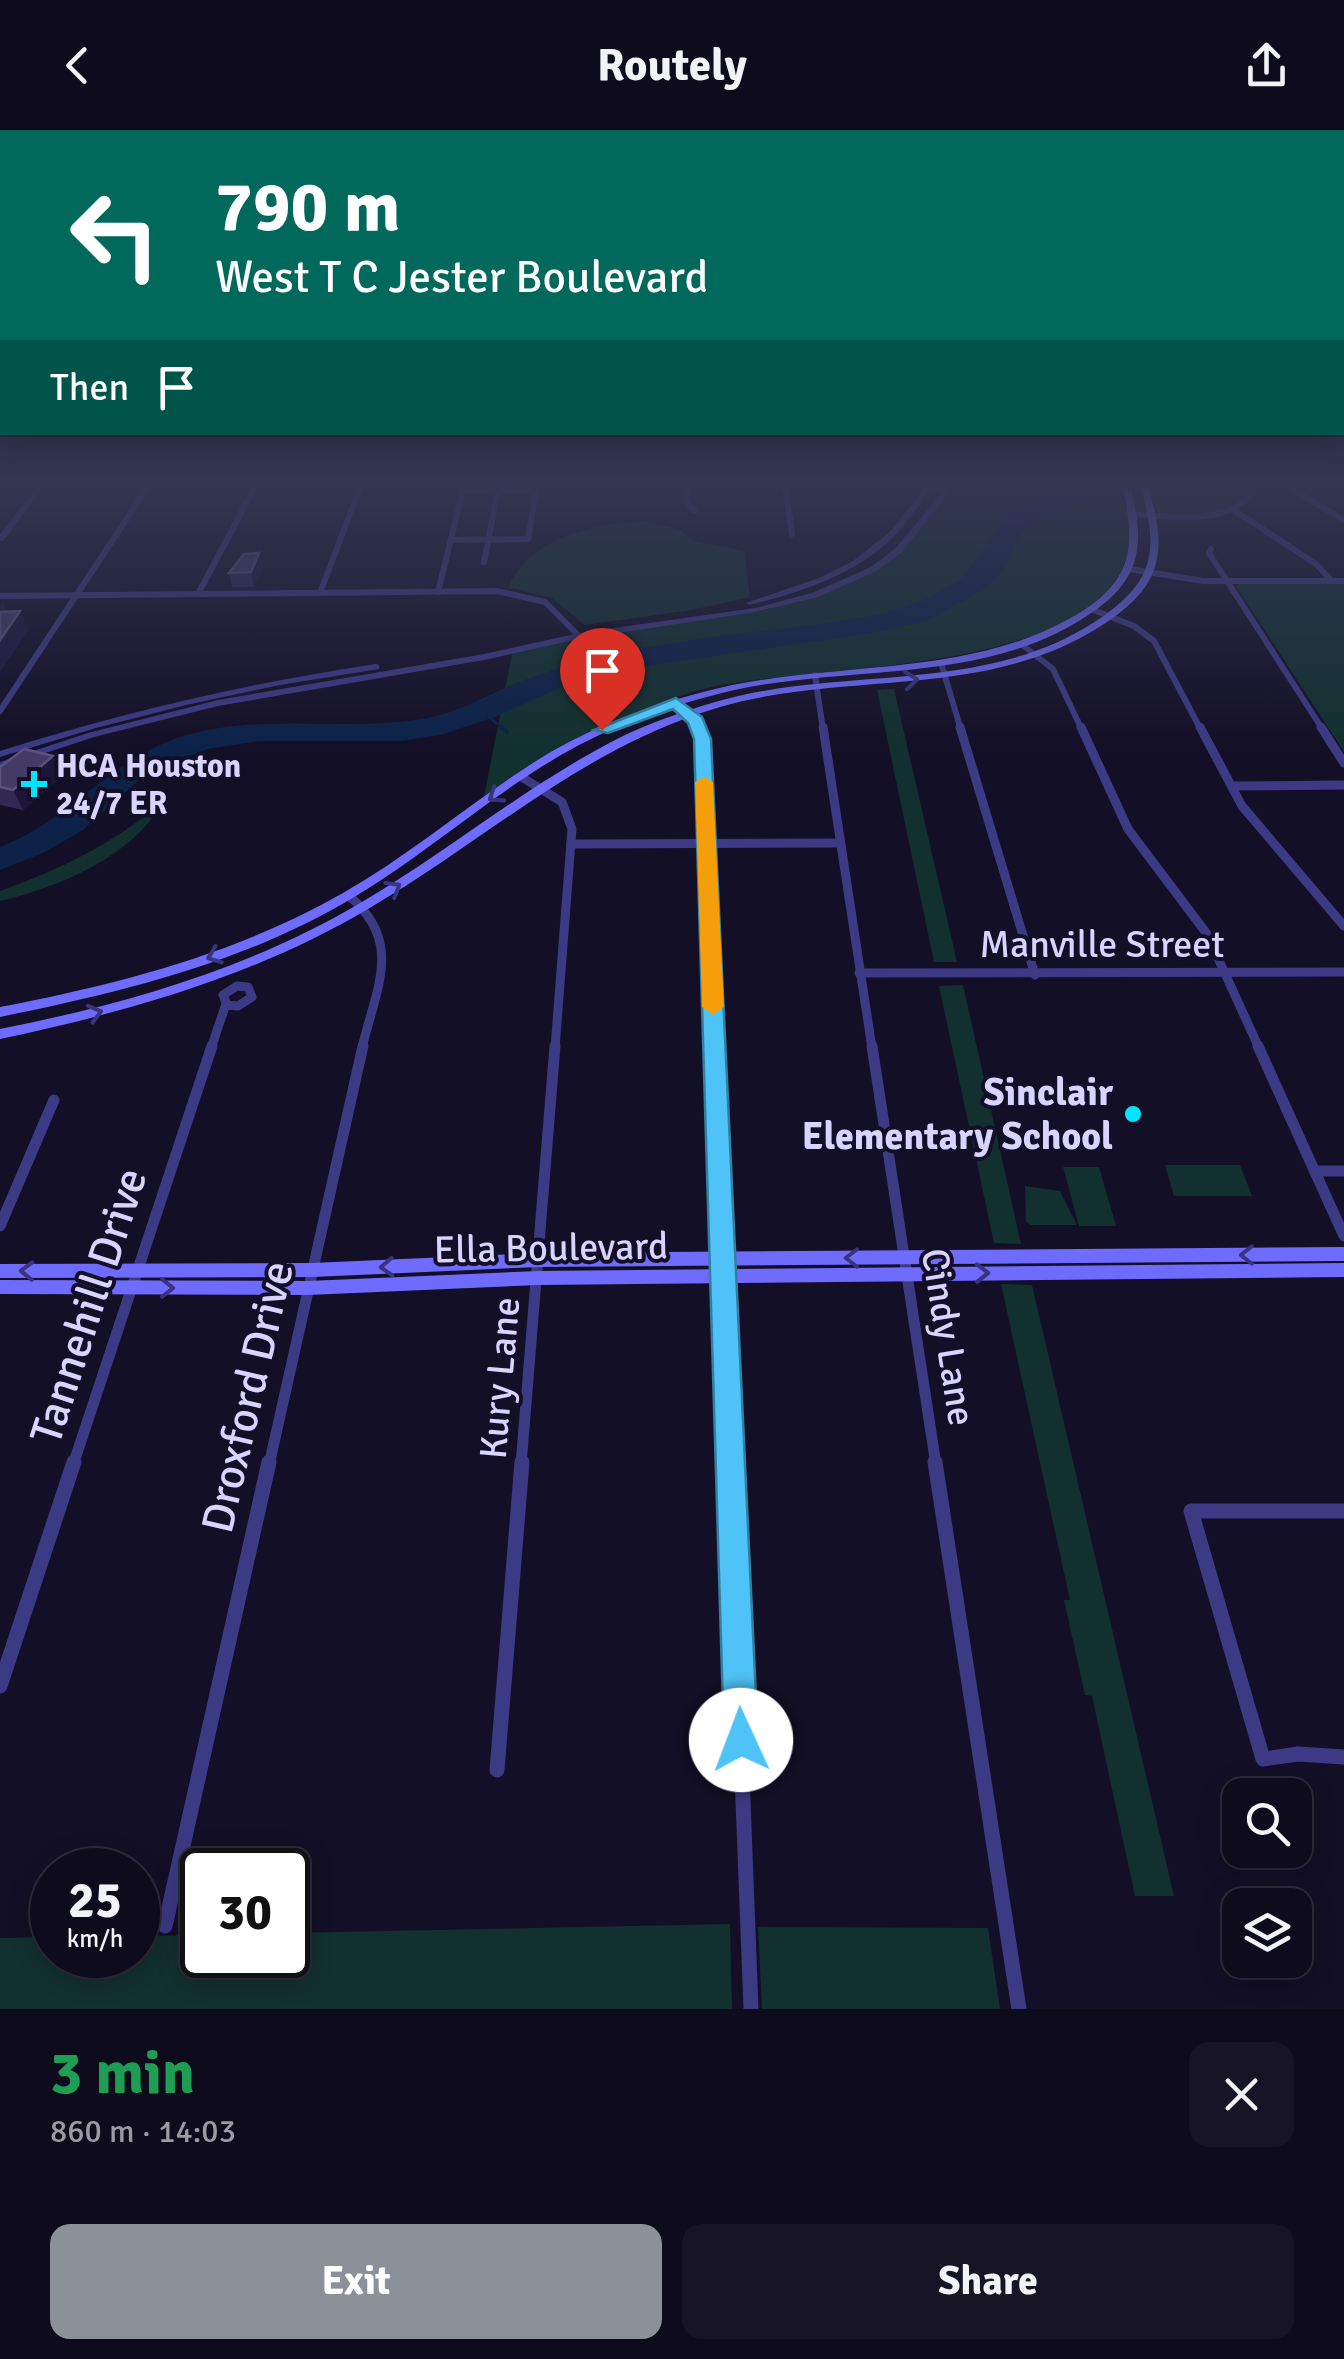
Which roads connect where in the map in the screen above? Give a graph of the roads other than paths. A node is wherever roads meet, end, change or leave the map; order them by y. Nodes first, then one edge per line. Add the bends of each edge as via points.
1 (92, 573) edge
2 (209, 573) edge
3 (328, 573) edge
4 (442, 573) edge
5 (834, 573) edge
6 (837, 573) edge
7 (863, 573) edge
8 (1125, 573) edge
9 (1144, 573) edge
10 (1222, 573) edge
11 (1324, 573) edge
12 (1150, 574) junction
13 (851, 580) junction
14 (1227, 581) junction
15 (1332, 581) junction
16 (1344, 581) edge
17 (438, 592) junction
18 (320, 593) junction
19 (198, 594) junction
20 (78, 595) junction
21 (0, 596) edge
22 (1091, 609) junction
23 (1110, 616) junction
24 (577, 633) junction
25 (1021, 644) junction
26 (1036, 654) junction
27 (941, 663) junction
28 (946, 676) junction
29 (816, 681) junction
30 (283, 685) junction
31 (676, 703) junction
32 (148, 708) junction
33 (0, 711) edge
34 (687, 712) junction
35 (145, 720) junction
36 (0, 754) edge
37 (1344, 763) edge
38 (0, 766) edge
39 (522, 778) junction
40 (1344, 785) edge
41 (541, 786) junction
42 (1232, 786) junction
43 (706, 843) junction
44 (839, 843) junction
45 (570, 844) junction
46 (348, 896) junction
47 (363, 907) junction
48 (1344, 926) edge
49 (180, 968) junction
50 (1344, 972) edge
51 (859, 973) junction
52 (1229, 974) junction
53 (1035, 975) junction
54 (184, 986) junction
55 (226, 1004) dead end
56 (0, 1012) edge
57 (0, 1034) edge
58 (54, 1100) dead end
59 (1344, 1171) edge
60 (1316, 1172) junction
61 (0, 1226) edge
62 (1344, 1236) edge
63 (1344, 1254) edge
64 (723, 1258) junction
65 (1148, 1264) junction
66 (904, 1266) junction
67 (538, 1269) junction
68 (312, 1270) junction
69 (1344, 1270) edge
70 (0, 1271) edge
71 (724, 1278) junction
72 (134, 1280) junction
73 (0, 1287) edge
74 (308, 1288) junction
75 (1344, 1511) edge
76 (0, 1686) edge
77 (1344, 1757) edge
78 (497, 1770) dead end
79 (164, 1926) dead end
80 (751, 2009) edge
81 (1019, 2009) edge

1 - 20 street
2 - 19 street
3 - 18 street
4 - 17 street
5 - 24 street via 737,606
6 - 13 street
7 - 13 street
8 - 22 main road
9 - 12 street
10 - 14 street
11 - 15 street
12 - 14 street
12 - 23 main road
13 - 24 street via 755,610
14 - 15 street
14 - 37 street
15 - 16 street
17 - 18 street
17 - 24 street via 538,597 555,605
18 - 19 street
19 - 20 street
20 - 21 street
20 - 33 street
22 - 23 street
22 - 25 main road
23 - 26 main road
23 - 42 street via 1158,647
24 - 30 street
25 - 26 street
25 - 27 main road
26 - 28 main road
26 - 52 street via 1066,690 1128,829
27 - 28 street
27 - 29 main road
29 -> 28 main road
28 - 53 street
29 - 31 main road via 723,689
29 - 34 main road
29 - 44 street, Cindy Lane
30 - 32 street
30 - 35 street
31 - 34 street
31 - 39 main road via 602,730
32 - 35 street
32 - 36 street
34 - 41 main road via 613,742
34 - 43 street via 702,739
35 - 38 street
39 - 41 street, Kury Lane
39 -> 46 main road
40 - 42 street
41 - 45 street, Kury Lane via 570,809
47 -> 41 main road
42 - 48 street via 1267,839
43 - 44 street
43 - 45 street
43 - 64 street
44 - 51 street, Cindy Lane
45 - 67 street, Kury Lane
46 - 47 street, Droxford Drive
46 -> 49 main road
47 - 54 main road via 271,954
47 - 68 street, Droxford Drive via 384,934 383,956
49 - 54 main road
49 - 56 main road via 130,986
50 - 52 street, Manville Street
51 - 53 street, Manville Street
51 - 66 street, Cindy Lane
52 - 53 street, Manville Street
52 - 60 street
57 -> 54 main road
55 - 72 street, Tannehill Drive
58 - 61 street
59 - 60 street
60 - 62 street
63 -> 65 main road, Ella Boulevard
66 -> 64 main road, Ella Boulevard
64 - 67 main road, Ella Boulevard
64 - 71 street
65 - 66 main road, Ella Boulevard
65 - 69 main road, Ella Boulevard
66 - 71 main road, Ella Boulevard
66 - 81 street, Cindy Lane
67 -> 68 main road, Ella Boulevard
67 - 71 main road, Ella Boulevard
67 - 74 main road, Ella Boulevard
67 - 78 street, Kury Lane
68 - 72 main road, Ella Boulevard
68 - 74 street, Droxford Drive
72 -> 70 main road, Ella Boulevard
71 - 80 street
72 - 73 main road, Ella Boulevard
72 -> 74 main road, Ella Boulevard
72 - 76 street, Tannehill Drive
74 - 79 street, Droxford Drive
75 - 77 street via 1191,1511 1262,1759

